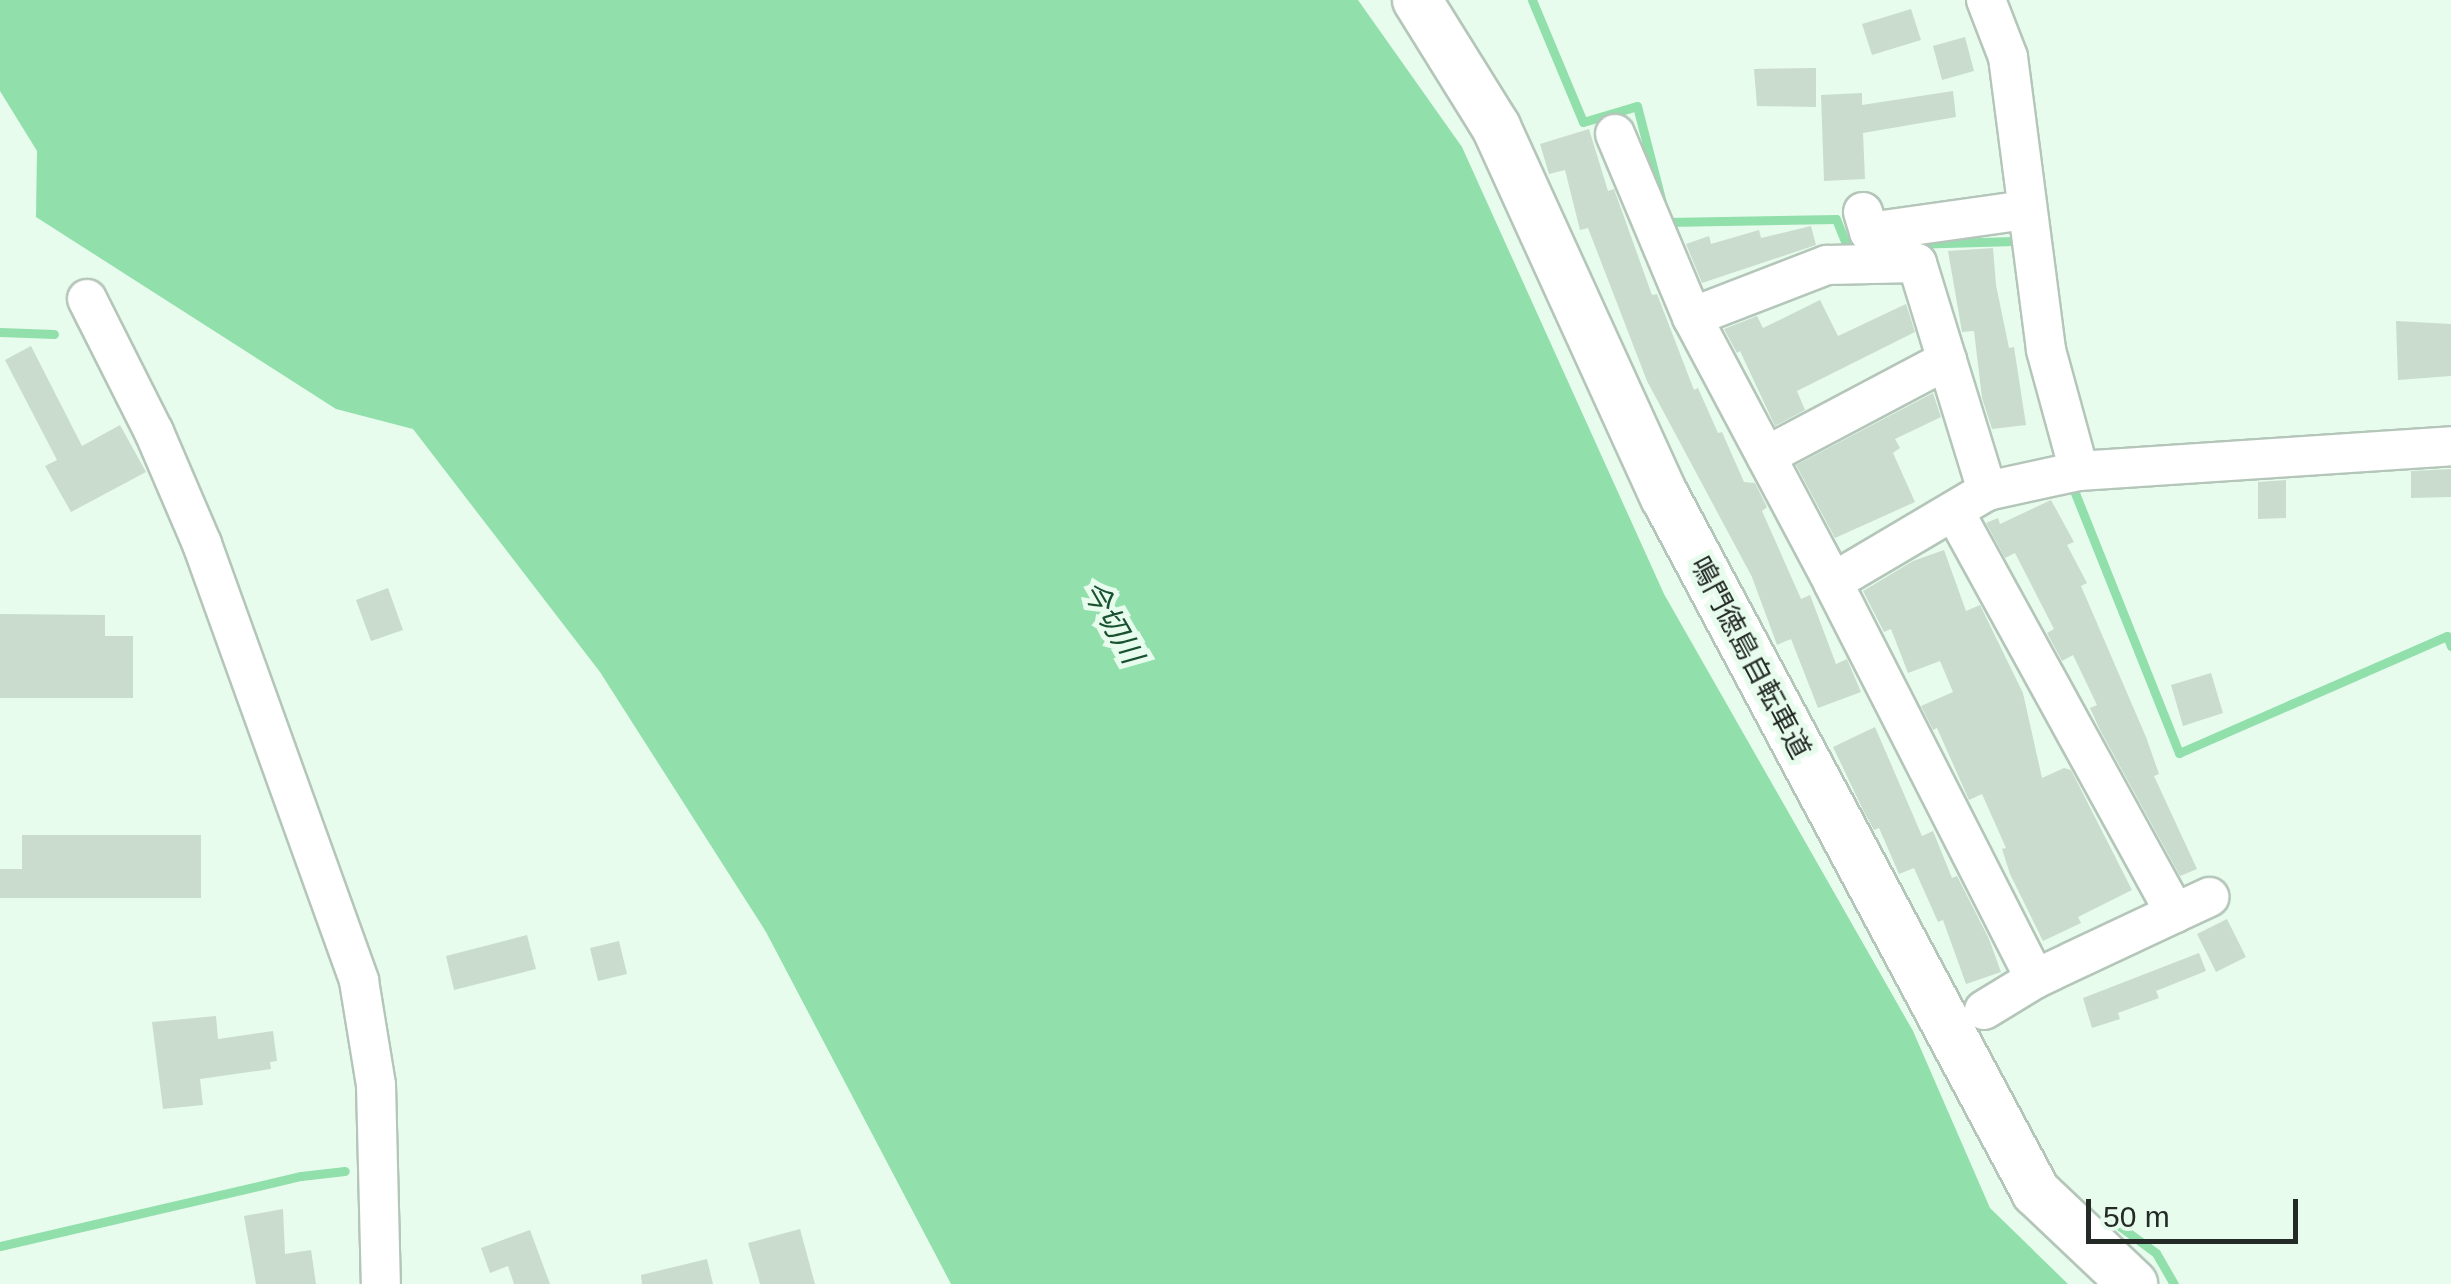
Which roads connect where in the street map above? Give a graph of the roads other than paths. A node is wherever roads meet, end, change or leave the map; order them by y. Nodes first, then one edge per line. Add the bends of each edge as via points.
1 (1416, 0) edge
2 (1986, 0) edge
3 (1615, 134) dead end
4 (2025, 210) junction
5 (1864, 212) dead end
6 (88, 299) dead end
7 (1692, 317) junction
8 (1947, 360) junction
9 (2451, 446) edge
10 (1766, 456) junction
11 (2080, 471) junction
12 (1987, 491) junction
13 (1954, 511) junction
14 (1833, 582) junction
15 (2210, 897) dead end
16 (2175, 912) junction
17 (2035, 979) junction
18 (1984, 1010) dead end
19 (380, 1284) edge
20 (2133, 1284) edge

1 - 20 main road, 鳴門徳島自転車道 via 1496,127 1665,498 2026,1175
2 - 4 street via 2008,57
3 - 7 street
4 - 5 street via 1868,232
4 - 11 street via 2046,350
6 - 19 street via 202,544 359,981 376,1085
7 - 8 street via 1827,265 1916,263
7 - 10 street
8 - 10 street
8 - 12 street
9 - 11 street
10 - 14 street
11 - 12 street
12 - 13 street
13 - 14 street
13 - 16 street
14 - 17 street
15 - 16 street
16 - 17 street
17 - 18 street

